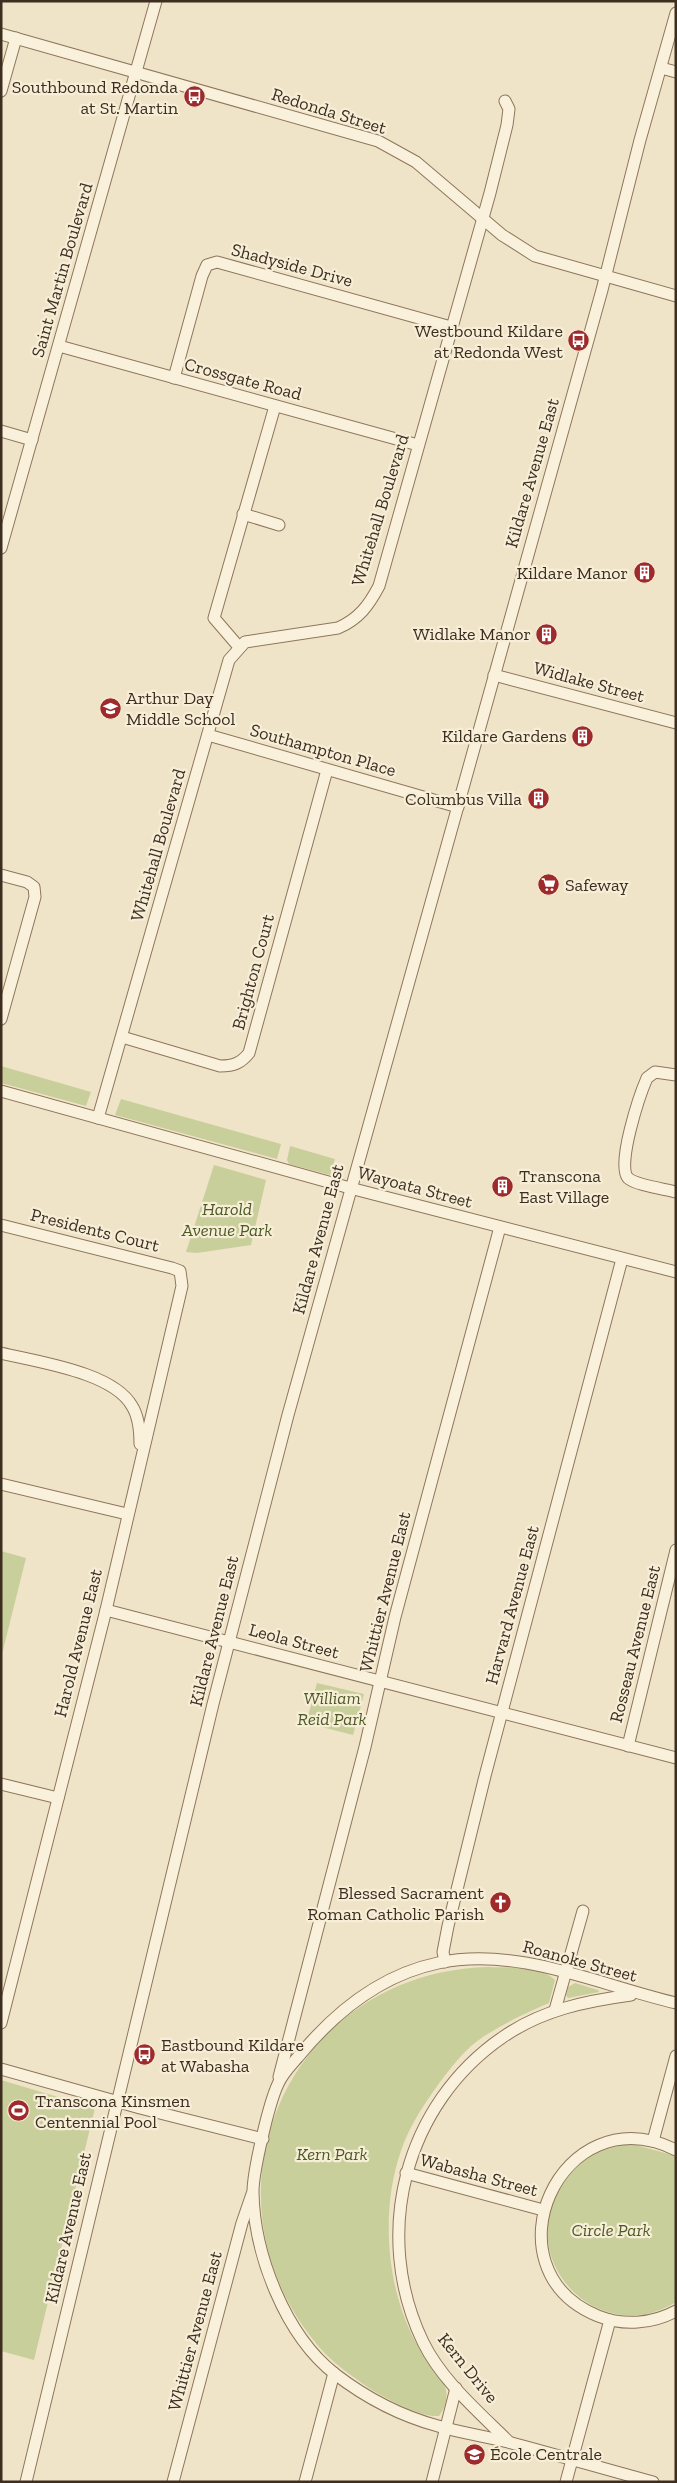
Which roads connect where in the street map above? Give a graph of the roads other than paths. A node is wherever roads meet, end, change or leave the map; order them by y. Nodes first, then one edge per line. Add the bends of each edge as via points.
1 (156, 1) edge
2 (676, 14) edge
3 (1, 34) edge
4 (16, 38) junction
5 (661, 68) junction
6 (135, 72) junction
7 (676, 72) edge
8 (1, 91) edge
9 (505, 101) dead end
10 (483, 219) junction
11 (605, 276) junction
12 (676, 296) edge
13 (451, 327) junction
14 (59, 346) junction
15 (174, 378) junction
16 (275, 406) junction
17 (1, 431) edge
18 (32, 440) junction
19 (418, 445) junction
20 (243, 514) junction
21 (279, 525) dead end
22 (1, 548) edge
23 (239, 647) junction
24 (494, 675) junction
25 (676, 723) edge
26 (208, 735) junction
27 (327, 770) junction
28 (458, 807) junction
29 (1, 875) edge
30 (3, 1005) edge
31 (1, 1019) edge
32 (122, 1037) junction
33 (676, 1074) edge
34 (1, 1091) edge
35 (98, 1118) junction
36 (350, 1188) junction
37 (676, 1192) edge
38 (1, 1225) edge
39 (500, 1227) junction
40 (622, 1258) junction
41 (180, 1271) joint
42 (676, 1272) edge
43 (1, 1353) edge
44 (141, 1456) junction
45 (1, 1484) edge
46 (127, 1514) junction
47 (676, 1550) edge
48 (106, 1610) junction
49 (229, 1641) junction
50 (380, 1682) junction
51 (502, 1712) junction
52 (628, 1746) junction
53 (676, 1758) edge
54 (1, 1784) edge
55 (58, 1798) junction
56 (583, 1911) dead end
57 (445, 1962) junction
58 (567, 1972) junction
59 (636, 1994) junction
60 (676, 2003) edge
61 (555, 2010) junction
62 (1, 2023) edge
63 (676, 2056) edge
64 (1, 2069) edge
65 (278, 2082) junction
66 (117, 2102) junction
67 (263, 2139) junction
68 (654, 2141) junction
69 (676, 2150) edge
70 (406, 2173) junction
71 (253, 2190) junction
72 (543, 2210) junction
73 (676, 2312) edge
74 (610, 2320) junction
75 (334, 2373) junction
76 (456, 2388) junction
77 (447, 2428) junction
78 (508, 2442) junction
79 (571, 2460) junction
80 (26, 2482) edge
81 (173, 2482) edge
82 (305, 2482) edge
83 (432, 2482) edge
84 (566, 2482) edge
85 (653, 2482) edge

1 - 6 street, Saint Martin Boulevard
2 - 5 street, Kildare Avenue East
3 - 4 street, Redonda Street
4 - 6 street, Redonda Street
4 - 8 street
5 - 7 street
5 - 11 street, Kildare Avenue East
6 - 10 street, Redonda Street via 378,142 416,162
6 - 14 street, Saint Martin Boulevard
9 - 10 street, Whitehall Boulevard via 509,109 507,125
10 - 11 street, Redonda Street via 535,256
10 - 13 street, Whitehall Boulevard
11 - 12 street, Redonda Street
11 - 24 street, Kildare Avenue East
13 - 15 street, Shadyside Drive via 218,262 207,265 202,276
13 - 19 street, Whitehall Boulevard
14 - 15 street, Crossgate Road
14 - 18 street, Saint Martin Boulevard
15 - 16 street, Crossgate Road
16 - 19 street, Crossgate Road
16 - 20 street
17 - 18 street
18 - 22 street, Saint Martin Boulevard
19 - 23 street, Whitehall Boulevard via 379,586 360,616 338,628 257,639
20 - 21 street
20 - 23 street via 214,618
23 - 26 street, Whitehall Boulevard via 229,660
24 - 25 street, Widlake Street
24 - 28 street, Kildare Avenue East
26 - 27 street, Southampton Place
26 - 32 street, Whitehall Boulevard
27 - 28 street, Southampton Place
27 - 32 street, Brighton Court via 249,1053 242,1062 220,1066
28 - 36 street, Kildare Avenue East
29 - 30 street via 27,882 34,887 35,897
30 - 31 street
32 - 35 street, Whitehall Boulevard
33 - 37 street via 655,1072 647,1078 625,1154 624,1170 628,1178 636,1182
34 - 35 street, Wayoata Street
35 - 36 street, Wayoata Street
36 - 39 street, Wayoata Street
36 - 49 street, Kildare Avenue East
38 - 41 street, Presidents Court
39 - 40 street, Wayoata Street
39 - 50 street, Whittier Avenue East
40 - 42 street, Wayoata Street
40 - 51 street, Harvard Avenue East
41 - 44 street, Harold Avenue East via 182,1286
43 - 44 street via 90,1376 115,1388 132,1405 139,1427
44 - 46 street, Harold Avenue East
45 - 46 street
46 - 48 street, Harold Avenue East
47 - 52 street, Rosseau Avenue East
48 - 49 street, Leola Street
48 - 55 street, Harold Avenue East
49 - 50 street, Leola Street
49 - 66 street, Kildare Avenue East
50 - 51 street, Leola Street
50 - 65 street, Whittier Avenue East
51 - 52 street, Leola Street
51 - 57 street, Harvard Avenue East via 448,1926 443,1952
52 - 53 street, Leola Street
54 - 55 street
55 - 62 street, Harold Avenue East
56 - 58 street
57 - 58 street, Roanoke Street via 518,1961
57 - 65 street, Roanoke Street via 401,1976 350,2004 322,2029
58 - 59 street, Roanoke Street
58 - 61 street
59 - 60 street, Roanoke Street
59 - 61 street, Kern Drive via 578,2002
61 - 70 street, Kern Drive via 504,2036 460,2074 437,2103 421,2132
63 - 68 street
64 - 66 street
65 - 67 street, Roanoke Street
66 - 67 street
66 - 80 street, Kildare Avenue East
67 - 71 street, Roanoke Street
68 - 69 street
68 - 72 street via 616,2140 581,2155 555,2182
70 - 72 street, Wabasha Street
70 - 76 street, Kern Drive via 398,2218 400,2273 423,2342
71 - 75 street via 267,2269 287,2315 309,2348
71 - 81 street, Whittier Avenue East
72 - 74 street via 542,2243 552,2275 561,2289 580,2306
73 - 74 street via 645,2322
74 - 79 street
75 - 77 street via 405,2415
75 - 82 street
76 - 77 street
76 - 78 street, Kern Drive
77 - 78 street
77 - 83 street
78 - 79 street
79 - 84 street
79 - 85 street

